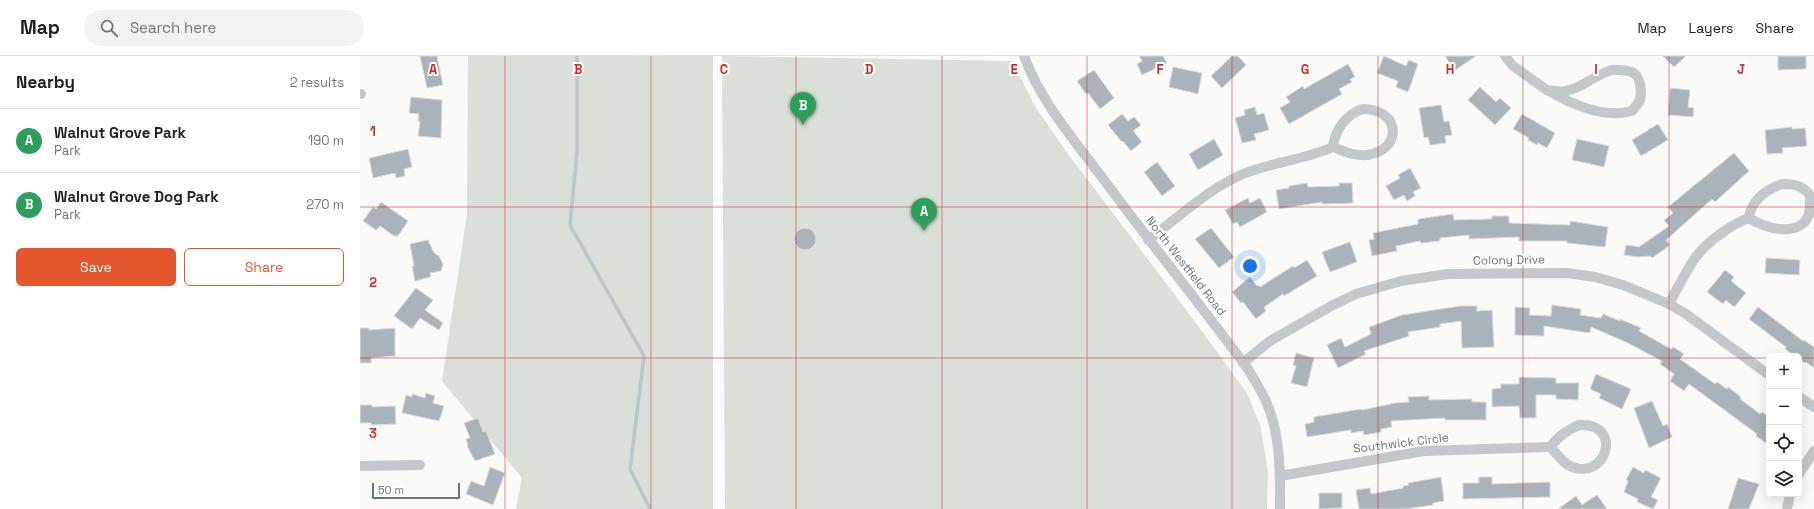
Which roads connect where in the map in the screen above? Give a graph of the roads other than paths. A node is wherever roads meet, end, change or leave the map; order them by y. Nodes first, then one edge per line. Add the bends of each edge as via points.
1 (1024, 56) edge
2 (1504, 56) edge
3 (1547, 90) junction
4 (1333, 147) junction
5 (1749, 218) junction
6 (1148, 240) junction
7 (1669, 304) junction
8 (1243, 363) junction
9 (1766, 373) edge
10 (1802, 398) edge
11 (1814, 407) edge
12 (1550, 447) junction
13 (1814, 451) edge
14 (420, 465) dead end
15 (360, 466) edge
16 (1802, 469) edge
17 (1280, 476) junction
18 (1789, 497) edge
19 (1280, 509) edge
20 (1787, 509) edge

1 - 6 street, North Westfield Road via 1047,101
2 - 3 street via 1513,66
3 - 3 street via 1577,105 1615,113 1632,111 1641,94 1637,76 1633,72 1623,70 1602,72 1571,89
4 - 4 street via 1362,155 1373,154 1383,150 1388,144 1393,126 1390,120 1377,110 1355,112 1341,124 1334,137
4 - 6 street via 1319,153 1269,164 1225,182
5 - 5 street via 1757,224 1777,229 1796,227 1808,215 1810,195 1796,184 1772,187 1756,201 1749,212
5 - 7 street via 1734,224 1702,250
6 - 8 street, North Westfield Road
7 - 8 street, Colony Drive via 1623,285 1567,272 1422,276 1356,294 1333,305 1270,341
7 - 9 street, Colony Drive
8 - 17 street, North Westfield Road via 1265,400 1271,416
10 - 11 street
12 - 12 street via 1568,464 1585,468 1593,467 1600,462 1606,447 1605,438 1600,430 1587,425 1567,430
12 - 17 street, Southwick Circle via 1424,451
13 - 16 street
14 - 15 street
17 - 19 street, North Westfield Road
18 - 20 street

